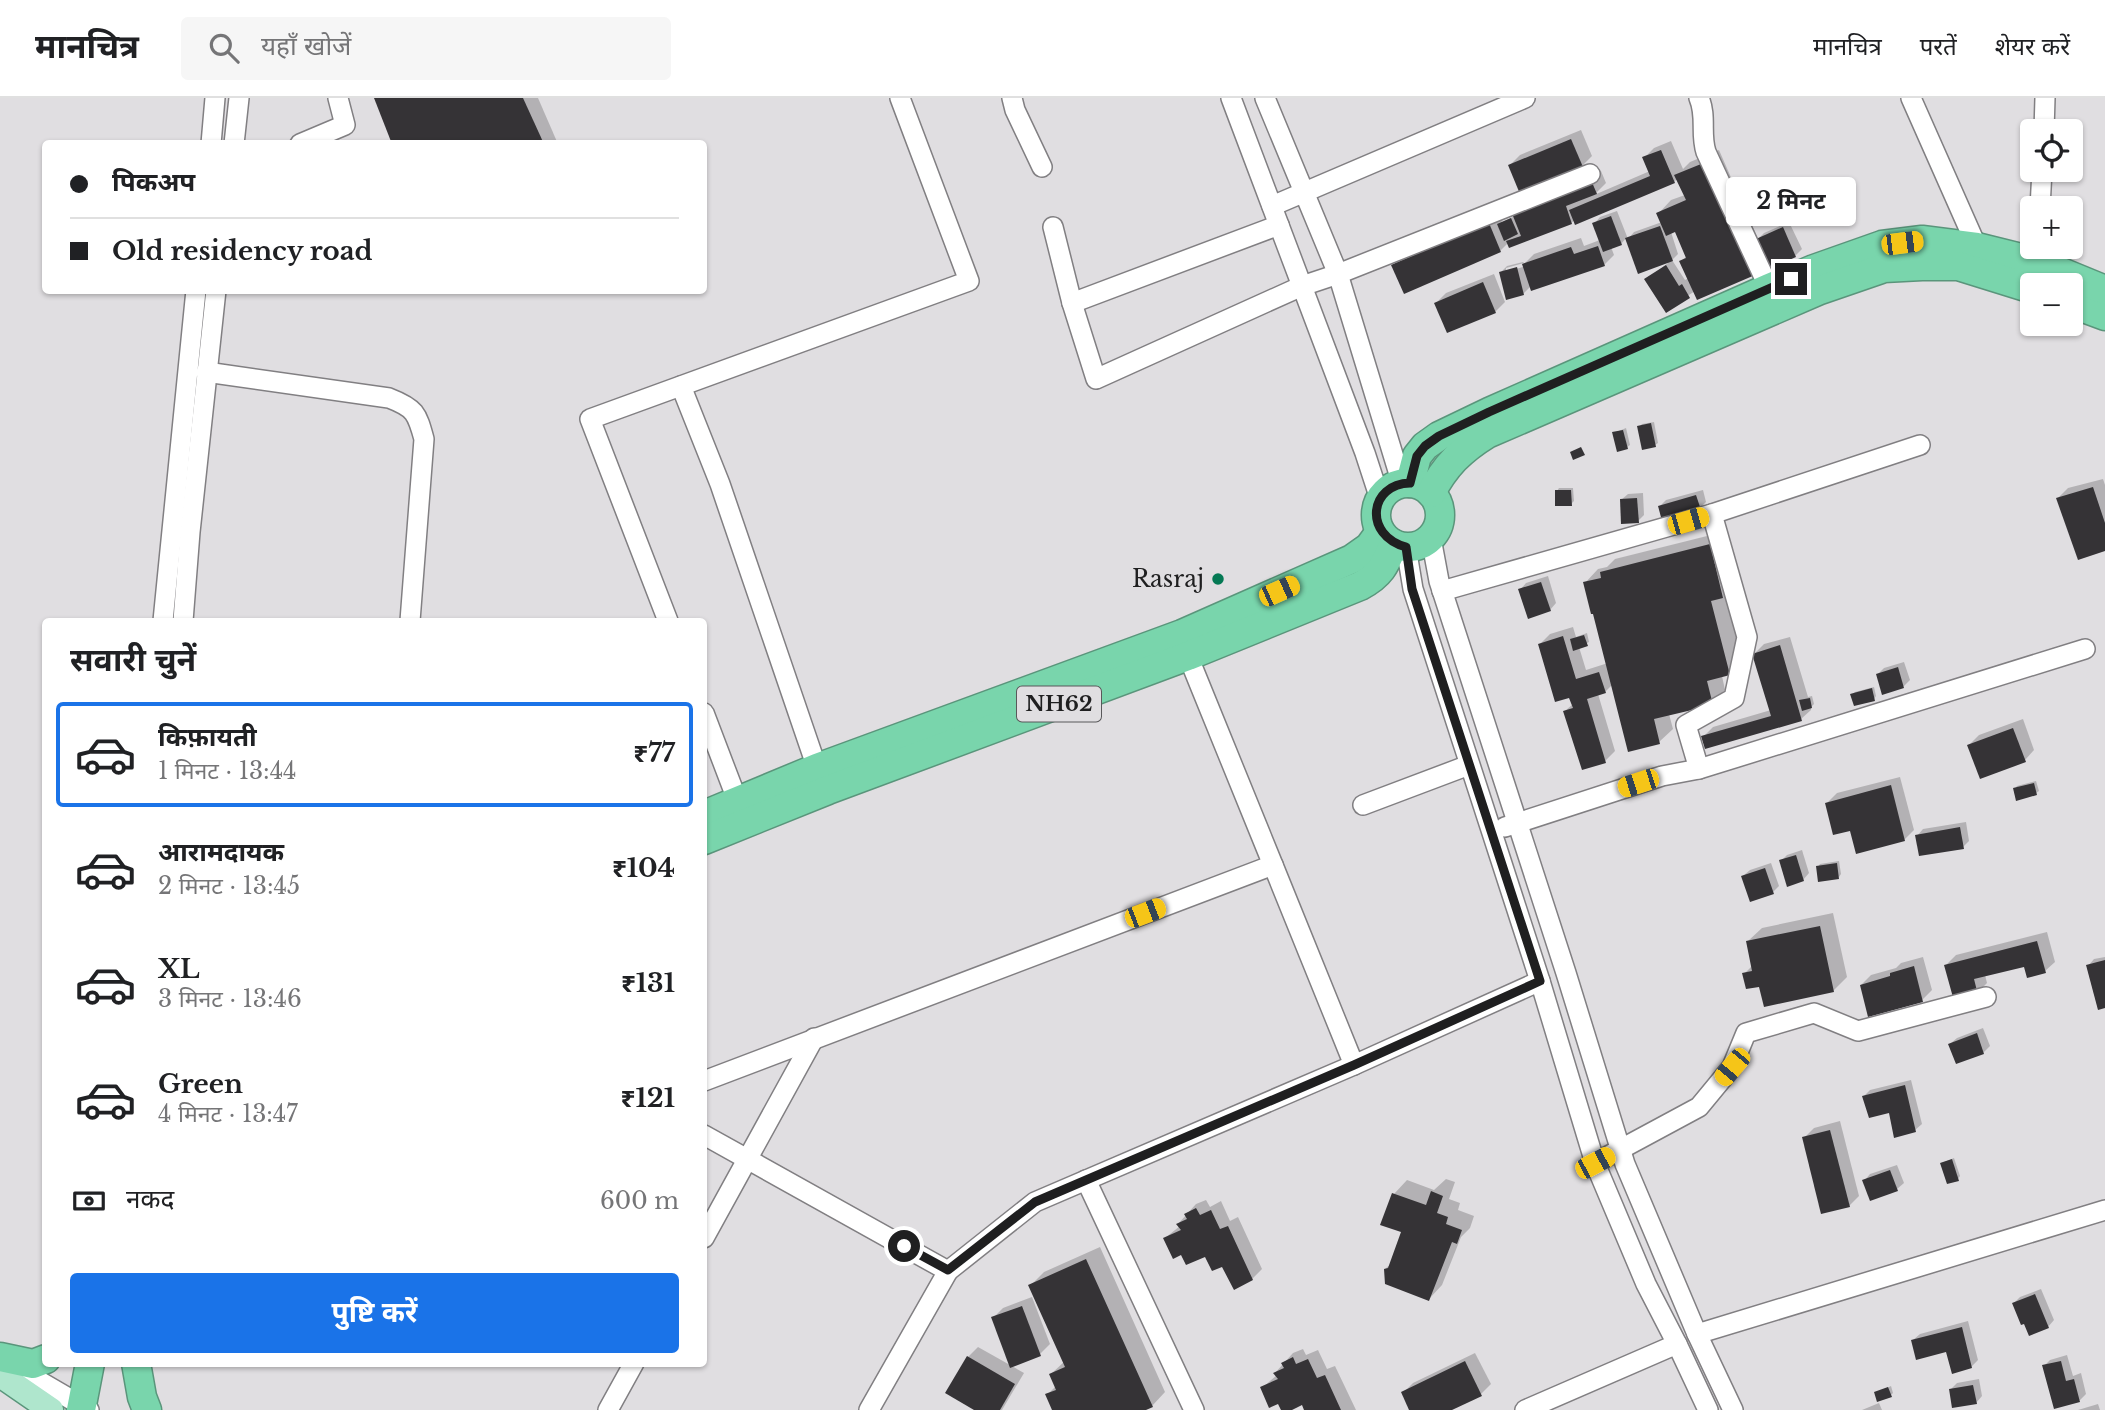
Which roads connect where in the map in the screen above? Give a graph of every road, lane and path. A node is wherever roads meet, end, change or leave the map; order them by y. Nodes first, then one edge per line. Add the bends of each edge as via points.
1 (215, 98) edge
2 (239, 98) edge
3 (338, 98) edge
4 (900, 98) edge
5 (1012, 98) edge
6 (1231, 98) edge
7 (1265, 98) edge
8 (1525, 98) edge
9 (1699, 98) edge
10 (1911, 98) edge
11 (2045, 98) edge
12 (2044, 119) edge
13 (211, 140) edge
14 (234, 140) edge
15 (309, 140) edge
16 (1042, 167) dead end
17 (1590, 174) dead end
18 (1305, 192) junction
19 (1275, 216) junction
20 (1053, 228) dead end
21 (1978, 247) junction
22 (2035, 266) edge
23 (1338, 274) junction
24 (1302, 286) junction
25 (1769, 288) junction
26 (2105, 293) edge
27 (196, 294) edge
28 (216, 294) edge
29 (2083, 299) edge
30 (1072, 303) junction
31 (206, 373) junction
32 (681, 386) junction
33 (1920, 445) dead end
34 (1406, 490) junction
35 (1712, 514) junction
36 (1403, 540) junction
37 (1442, 591) junction
38 (163, 618) edge
39 (183, 618) edge
40 (410, 618) edge
41 (667, 618) edge
42 (2085, 649) dead end
43 (1188, 656) junction
44 (707, 721) edge
45 (1469, 765) junction
46 (817, 768) junction
47 (1699, 769) junction
48 (1363, 805) dead end
49 (741, 812) junction
50 (707, 815) edge
51 (1516, 823) junction
52 (1491, 831) junction
53 (707, 838) edge
54 (1273, 865) junction
55 (1540, 981) junction
56 (1986, 997) dead end
57 (814, 1038) junction
58 (1354, 1065) junction
59 (707, 1079) edge
60 (707, 1137) edge
61 (1620, 1149) junction
62 (747, 1159) junction
63 (1595, 1163) junction
64 (1086, 1180) junction
65 (2105, 1210) edge
66 (707, 1232) edge
67 (948, 1270) junction
68 (1697, 1334) junction
69 (1677, 1343) junction
70 (0, 1357) edge
71 (42, 1361) edge
72 (632, 1367) edge
73 (130, 1369) edge
74 (89, 1370) edge
75 (0, 1375) edge
76 (84, 1409) edge
77 (51, 1410) edge
78 (126, 1410) edge
79 (147, 1410) edge
80 (608, 1410) edge
81 (869, 1410) edge
82 (1194, 1410) edge
83 (1525, 1410) edge
84 (1707, 1410) edge
85 (1733, 1410) edge

1 - 13 street
2 - 14 street
3 - 15 street via 345,125
4 - 32 street via 969,281
5 - 16 street
6 - 19 street
7 - 18 street
8 - 18 street
9 - 25 street via 1705,117 1706,152
10 - 21 street
11 - 12 street
17 - 23 street
18 - 19 street
18 - 23 street
19 - 24 street
19 - 30 street
20 - 30 street
21 - 22 highway, NH62
21 - 25 highway, NH62 via 1922,240 1882,245
22 - 26 highway, NH62
22 - 34 highway, NH62 via 1884,268 1833,285 1487,434 1466,447 1441,474
23 - 24 street
23 - 34 street
24 - 30 street via 1096,379
24 - 34 street
25 - 34 highway, NH62 via 1439,436 1417,456
26 - 29 highway, NH62
27 - 38 street
28 - 31 street
31 - 39 street
31 - 40 street via 389,398 405,404 417,416 424,439
32 - 41 street via 590,419
32 - 46 street via 720,484
33 - 35 street
34 - 36 highway, NH62 via 1376,510 1376,521
34 - 36 highway, NH62 via 1438,503 1440,515 1437,527
35 - 37 street
35 - 47 street via 1747,637 1734,698 1686,725
36 - 37 street via 1435,565
36 - 43 highway, NH62 via 1373,579
36 - 45 street via 1412,589
36 - 46 highway, NH62 via 1369,547 1352,559 1182,634
37 - 51 street
42 - 47 street
43 - 49 highway, NH62
43 - 54 street
44 - 49 street
45 - 48 street
45 - 52 street
46 - 49 highway, NH62
47 - 51 street via 1662,776
49 - 50 highway, NH62
49 - 53 highway, NH62
51 - 52 street
51 - 61 street
52 - 55 street
54 - 57 street
54 - 58 street
55 - 58 street
55 - 63 street
56 - 61 street via 1857,1031 1814,1013 1746,1033 1732,1067 1699,1107
57 - 59 street
57 - 62 street
58 - 64 street
60 - 62 street
61 - 63 street
61 - 68 street
62 - 66 street
62 - 67 street
63 - 69 street via 1646,1284
64 - 67 street via 1035,1202
64 - 82 street
65 - 68 street
67 - 81 street
68 - 85 street
69 - 83 street
69 - 84 street
70 - 71 highway via 33,1364
70 - 76 street
72 - 80 street
73 - 78 highway
73 - 79 highway
74 - 76 highway
75 - 77 main road

